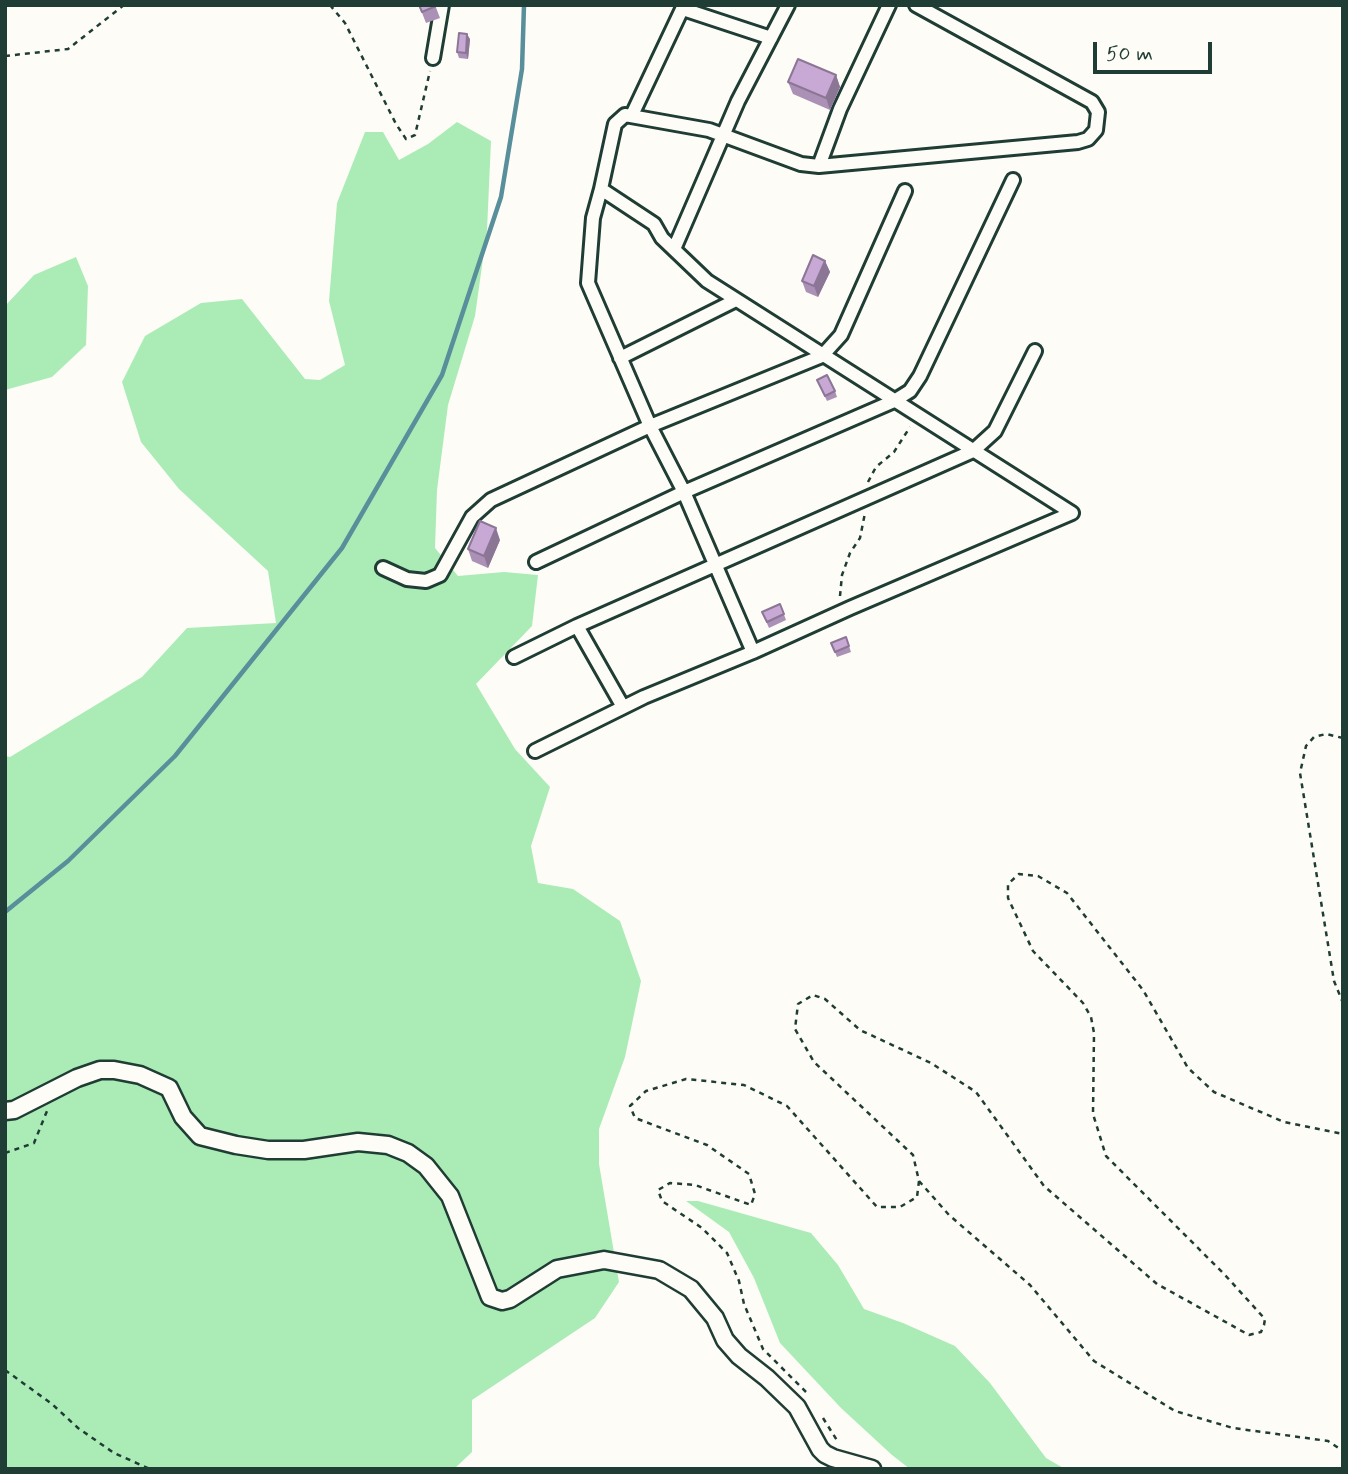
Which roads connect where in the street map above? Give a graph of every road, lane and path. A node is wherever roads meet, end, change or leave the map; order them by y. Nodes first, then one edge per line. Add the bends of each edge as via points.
1 (124, 5) edge
2 (330, 5) edge
3 (442, 5) edge
4 (788, 5) edge
5 (889, 5) edge
6 (916, 5) edge
7 (684, 7) edge
8 (771, 38) junction
9 (5, 56) edge
10 (433, 58) joint
11 (632, 116) junction
12 (723, 135) junction
13 (819, 166) junction
14 (1013, 180) dead end
15 (601, 189) junction
16 (905, 191) dead end
17 (674, 249) junction
18 (736, 300) junction
19 (1035, 351) dead end
20 (822, 356) junction
21 (620, 358) junction
22 (894, 401) junction
23 (650, 426) junction
24 (972, 451) junction
25 (684, 492) junction
26 (536, 562) dead end
27 (715, 563) junction
28 (383, 568) dead end
29 (577, 626) junction
30 (753, 652) junction
31 (514, 657) dead end
32 (623, 707) junction
33 (1343, 738) edge
34 (535, 751) dead end
35 (1343, 1003) edge
36 (59, 1086) junction
37 (5, 1111) edge
38 (1343, 1134) edge
39 (5, 1153) edge
40 (919, 1181) junction
41 (5, 1370) edge
42 (808, 1396) dead end
43 (823, 1419) dead end
44 (839, 1442) dead end
45 (1343, 1451) edge
46 (150, 1469) edge
47 (872, 1469) edge

1 - 9 path via 68,49
2 - 10 path via 345,23 406,139 415,135
3 - 10 street
4 - 8 street
5 - 13 street
6 - 13 street via 1092,102 1098,112 1096,130 1078,142
7 - 8 street
7 - 11 street
8 - 12 street
11 - 12 street
11 - 15 street via 625,115 615,124
12 - 13 street via 801,164
12 - 17 street
14 - 22 street via 920,376 910,391
15 - 17 street via 654,224
15 - 21 street via 593,218 588,283
16 - 20 street via 841,335
17 - 18 street via 707,281
18 - 20 street
18 - 21 street
19 - 24 street via 995,431
20 - 22 street
20 - 23 street
21 - 23 street
22 - 24 street
22 - 25 street
23 - 25 street
23 - 28 street via 491,500 472,517 440,575 426,581 407,579
24 - 27 street
24 - 30 street via 1072,513
25 - 26 street
25 - 27 street
27 - 29 street
27 - 30 street
29 - 31 street
29 - 32 street
30 - 32 street
32 - 34 street
33 - 35 path via 1314,737 1306,746 1300,773 1334,981
36 - 37 street via 14,1111
36 - 39 path via 34,1143
36 - 47 street via 100,1070 140,1075 169,1088 200,1136 268,1150 358,1142 388,1145 408,1153 426,1166 450,1196 483,1282 495,1300 510,1299 557,1269 604,1260 659,1270 691,1289 739,1356 797,1407 825,1454
38 - 40 path via 1284,1122 1214,1092 1188,1068 1143,990 1067,893 1038,876 1018,874 1008,884 1008,898 1033,951 1091,1017 1093,1114 1107,1156 1265,1319 1261,1332 1250,1335 1157,1284 1044,1186 976,1093 931,1063 860,1030 825,999 813,995 798,1004 795,1029 814,1062 913,1155
40 - 42 path via 917,1197 900,1207 877,1207 787,1106 744,1085 686,1079 646,1091 630,1106 635,1118 707,1145 749,1174 755,1194 751,1205 695,1185 670,1183 658,1190 662,1201 702,1227 727,1252 763,1349
40 - 45 path via 949,1215 1030,1285 1094,1361 1175,1411 1233,1428 1328,1441
41 - 46 path via 114,1453
43 - 44 path

